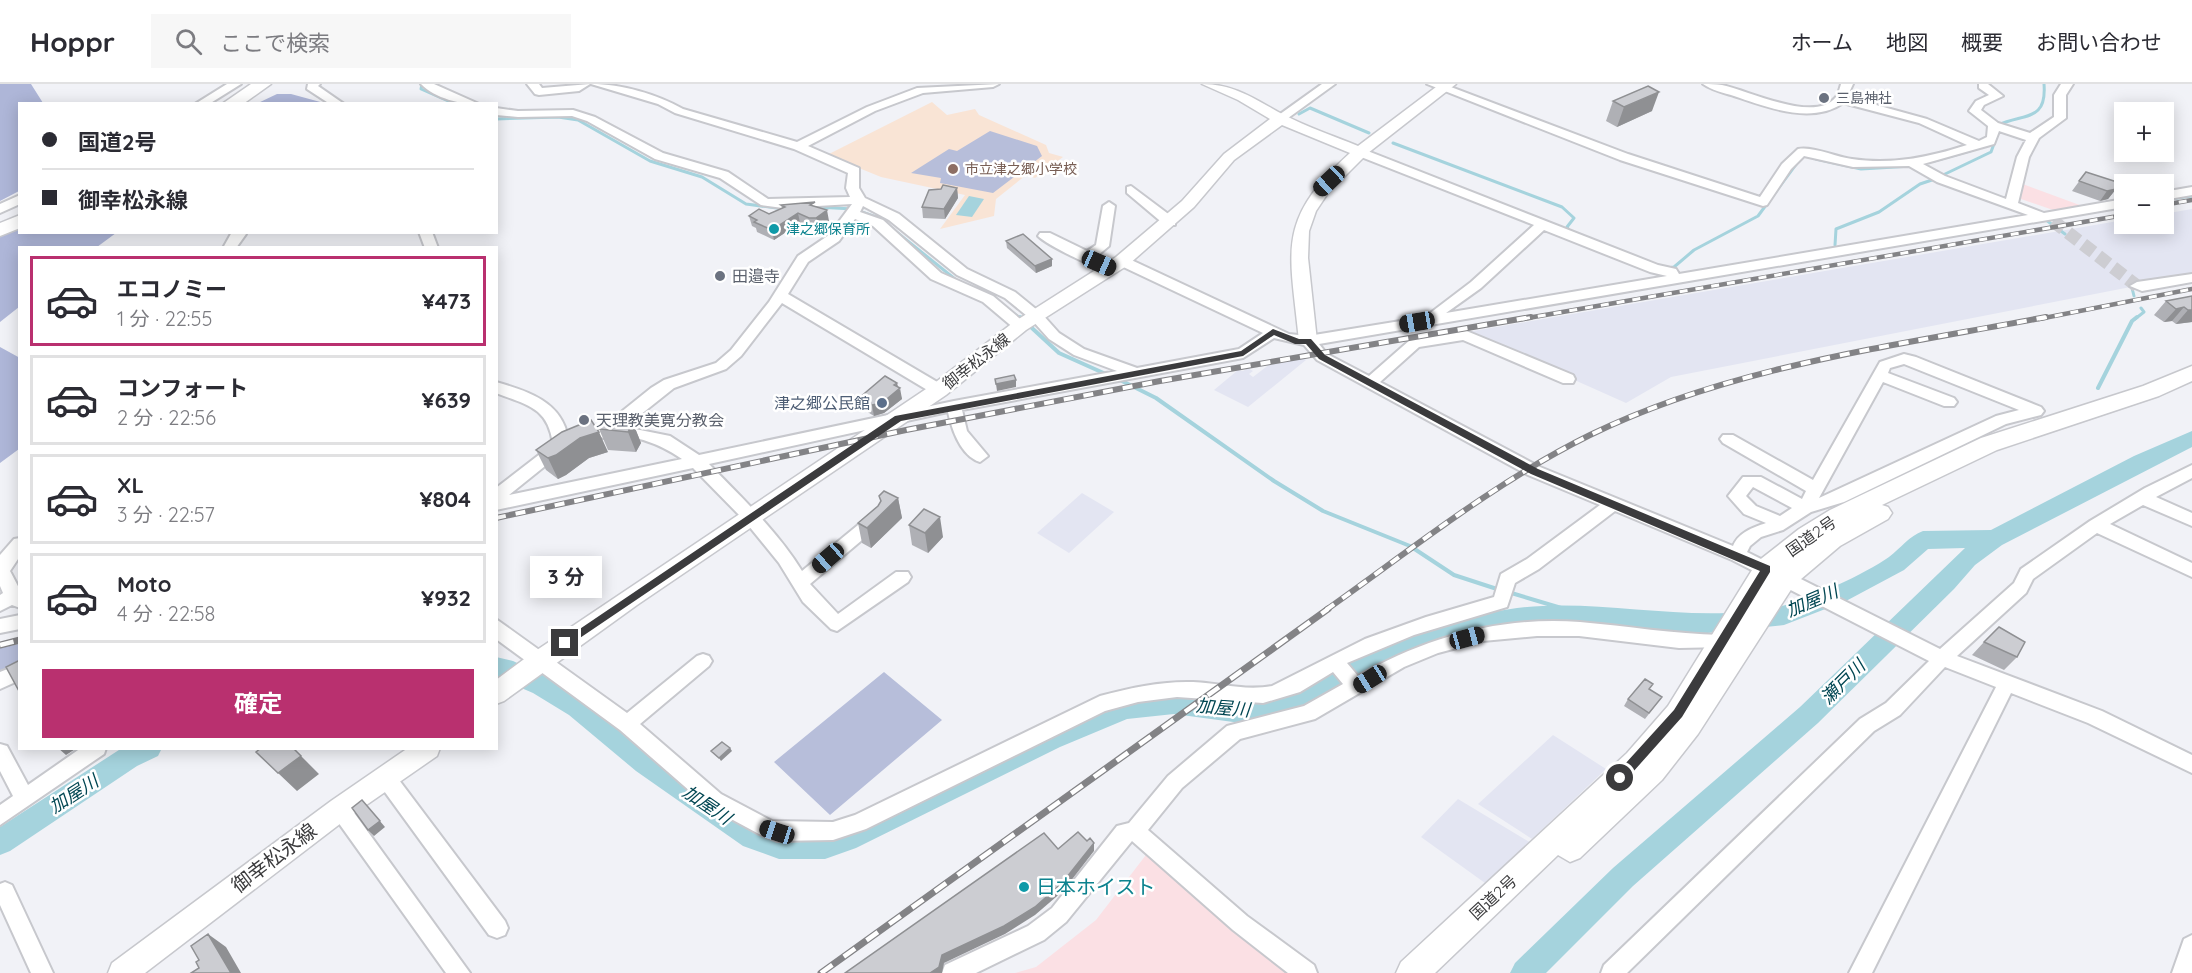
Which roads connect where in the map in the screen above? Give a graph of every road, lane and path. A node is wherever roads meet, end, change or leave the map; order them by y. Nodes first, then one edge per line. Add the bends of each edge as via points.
1 (236, 84) edge
2 (247, 84) edge
3 (263, 84) edge
4 (314, 84) edge
5 (428, 84) edge
6 (533, 84) edge
7 (584, 84) edge
8 (597, 84) edge
9 (993, 84) edge
10 (1209, 84) edge
11 (1329, 84) edge
12 (1709, 84) edge
13 (1847, 84) edge
14 (1991, 84) edge
15 (2067, 84) edge
16 (1442, 85) edge
17 (548, 92) junction
18 (1841, 99) junction
19 (450, 100) edge
20 (204, 102) edge
21 (222, 102) edge
22 (223, 102) edge
23 (336, 102) edge
24 (498, 111) edge
25 (560, 112) junction
26 (1280, 119) junction
27 (1998, 126) junction
28 (2033, 138) junction
29 (1977, 145) junction
30 (798, 146) junction
31 (1360, 152) junction
32 (1912, 163) junction
33 (1131, 190) dead end
34 (2192, 191) edge
35 (2174, 194) edge
36 (18, 200) edge
37 (2007, 203) junction
38 (2114, 205) edge
39 (1109, 206) dead end
40 (856, 207) junction
41 (0, 209) edge
42 (18, 210) edge
43 (2048, 218) junction
44 (0, 219) edge
45 (18, 221) edge
46 (1170, 222) junction
47 (1543, 224) junction
48 (1983, 227) junction
49 (0, 230) edge
50 (1045, 236) dead end
51 (920, 238) junction
52 (905, 245) junction
53 (1088, 258) junction
54 (1116, 264) junction
55 (1675, 279) junction
56 (2192, 279) edge
57 (2137, 286) tunnel mouth
58 (779, 294) junction
59 (1028, 322) junction
60 (1431, 323) junction
61 (1273, 332) junction
62 (1440, 339) junction
63 (1308, 341) junction
64 (1136, 372) junction
65 (2192, 373) edge
66 (1879, 375) junction
67 (1568, 379) dead end
68 (1372, 381) junction
69 (2192, 385) edge
70 (498, 388) edge
71 (939, 390) junction
72 (1949, 402) dead end
73 (954, 406) junction
74 (2044, 416) junction
75 (898, 418) junction
76 (611, 430) junction
77 (1728, 439) dead end
78 (561, 445) junction
79 (980, 456) dead end
80 (695, 460) junction
81 (2192, 471) edge
82 (1814, 488) junction
83 (498, 495) edge
84 (2143, 498) junction
85 (1845, 503) junction
86 (498, 504) edge
87 (1611, 505) junction
88 (1806, 508) junction
89 (750, 516) junction
90 (875, 520) edge
91 (2192, 520) edge
92 (1782, 523) junction
93 (2096, 525) junction
94 (18, 546) edge
95 (1738, 555) junction
96 (2192, 570) edge
97 (1776, 574) junction
98 (902, 577) dead end
99 (800, 583) junction
100 (11, 600) edge
101 (18, 622) edge
102 (1742, 624) junction
103 (0, 626) edge
104 (498, 630) edge
105 (1937, 656) junction
106 (703, 661) dead end
107 (1337, 663) junction
108 (18, 672) edge
109 (519, 677) edge
110 (0, 681) edge
111 (2006, 685) junction
112 (1355, 686) junction
113 (627, 724) junction
114 (94, 750) edge
115 (425, 750) edge
116 (0, 752) edge
117 (2192, 764) edge
118 (386, 778) junction
119 (25, 799) junction
120 (340, 808) junction
121 (0, 816) edge
122 (1135, 831) junction
123 (0, 895) edge
124 (497, 928) dead end
125 (2192, 946) edge
126 (42, 973) edge
127 (122, 973) edge
128 (459, 973) edge
129 (953, 973) edge
130 (1306, 973) edge
131 (1412, 973) edge
132 (1436, 973) edge
133 (1612, 973) edge
134 (1860, 973) edge
135 (2183, 973) edge

1 - 20 street
2 - 21 highway
3 - 22 highway
4 - 23 street via 311,87
5 - 19 street
6 - 17 street via 539,92
7 - 17 street
8 - 30 street
9 - 30 street via 921,90 871,109
10 - 26 main road
11 - 26 street
12 - 18 street via 1806,112 1836,105
13 - 18 street
14 - 27 street via 1983,86 1997,96 1975,111
15 - 28 street via 2060,95 2060,118
16 - 31 main road
16 - 32 street via 1624,157 1763,202 1786,167 1802,152 1859,166
17 - 25 street
18 - 29 street via 1923,121
24 - 25 street
25 - 40 street via 591,119 659,156 724,175 765,202
26 - 31 main road
26 - 46 main road, 御幸松永線 via 1229,157
27 - 28 street
27 - 29 street via 1994,137
28 - 37 street
29 - 32 street
30 - 40 street via 855,171 851,186
31 - 47 street
31 - 63 main road via 1319,190 1301,230
32 - 37 street via 1941,179
33 - 46 street
34 - 35 street
36 - 41 street
37 - 43 street
37 - 48 street via 1992,207 1980,225
38 - 43 street
39 - 53 street via 1102,246
40 - 51 street via 894,217
40 - 52 street
40 - 58 street via 834,238 803,259
42 - 44 highway
43 - 48 street
45 - 49 highway
46 - 54 main road, 御幸松永線
47 - 55 street via 1671,272
47 - 60 street
48 - 55 street
50 - 53 street
51 - 52 street
51 - 59 street via 962,272 1010,295
52 - 59 street via 936,276
53 - 54 street
54 - 59 main road, 御幸松永線
54 - 61 street
55 - 60 street
56 - 57 street
58 - 71 street
58 - 76 street via 756,329 721,366 669,384
59 - 64 street via 1079,352
59 - 71 main road, 御幸松永線
60 - 62 street
60 - 63 street
61 - 63 street via 1298,342
61 - 64 street via 1243,353
62 - 67 street via 1464,335
62 - 68 street via 1414,344
63 - 68 street via 1322,357
64 - 73 street
65 - 74 highway, 国道2号 via 2151,391
66 - 72 street
66 - 74 street via 1885,365 1911,360
66 - 82 street
68 - 87 street via 1534,471
69 - 97 highway, 国道2号 via 2047,434 1965,467 1831,539
70 - 78 street via 545,406 553,416
71 - 75 main road, 御幸松永線
73 - 75 street
73 - 79 street via 960,433
74 - 85 highway, 国道2号 via 1989,444
75 - 80 street
75 - 89 main road, 御幸松永線
76 - 78 street
76 - 80 street via 665,440
77 - 82 street
78 - 83 street
80 - 86 street
80 - 89 street
81 - 84 street
82 - 88 street
84 - 91 street
84 - 93 street
85 - 88 street
85 - 97 highway, 国道2号 via 1808,535
87 - 95 street
87 - 107 street via 1507,579 1501,602 1396,633
88 - 92 street
88 - 92 street via 1749,481 1736,496 1750,510
89 - 99 street via 786,558
89 - 109 main road, 御幸松永線
90 - 99 street
92 - 95 street via 1755,533 1743,542
93 - 96 street
93 - 105 street via 2027,574 2020,588
94 - 100 street via 1,571
95 - 97 street
97 - 102 highway, 国道2号
97 - 105 street
98 - 99 street via 837,624
101 - 103 street
102 - 112 street via 1679,640 1579,628 1484,634 1435,647
102 - 131 highway, 国道2号 via 1678,714 1637,762
102 - 132 highway, 国道2号 via 1688,726 1652,771
104 - 109 street
105 - 111 street
105 - 133 street via 1923,681 1893,709 1867,725
106 - 113 street
107 - 112 street
107 - 113 street via 1273,694 1255,697 1203,690 1162,691 1100,704 859,823 833,831 777,832 766,828 714,800
108 - 110 street
109 - 113 street
111 - 117 street via 2095,717
111 - 134 street
112 - 122 street via 1308,713 1234,732 1175,782
114 - 119 street
115 - 118 main road, 御幸松永線
116 - 119 street
118 - 120 main road, 御幸松永線
118 - 124 street
119 - 121 street
120 - 127 main road, 御幸松永線
120 - 128 street
122 - 129 street via 1124,833 1059,915 1036,933
122 - 130 street via 1231,916
123 - 126 street via 5,892
125 - 135 street

